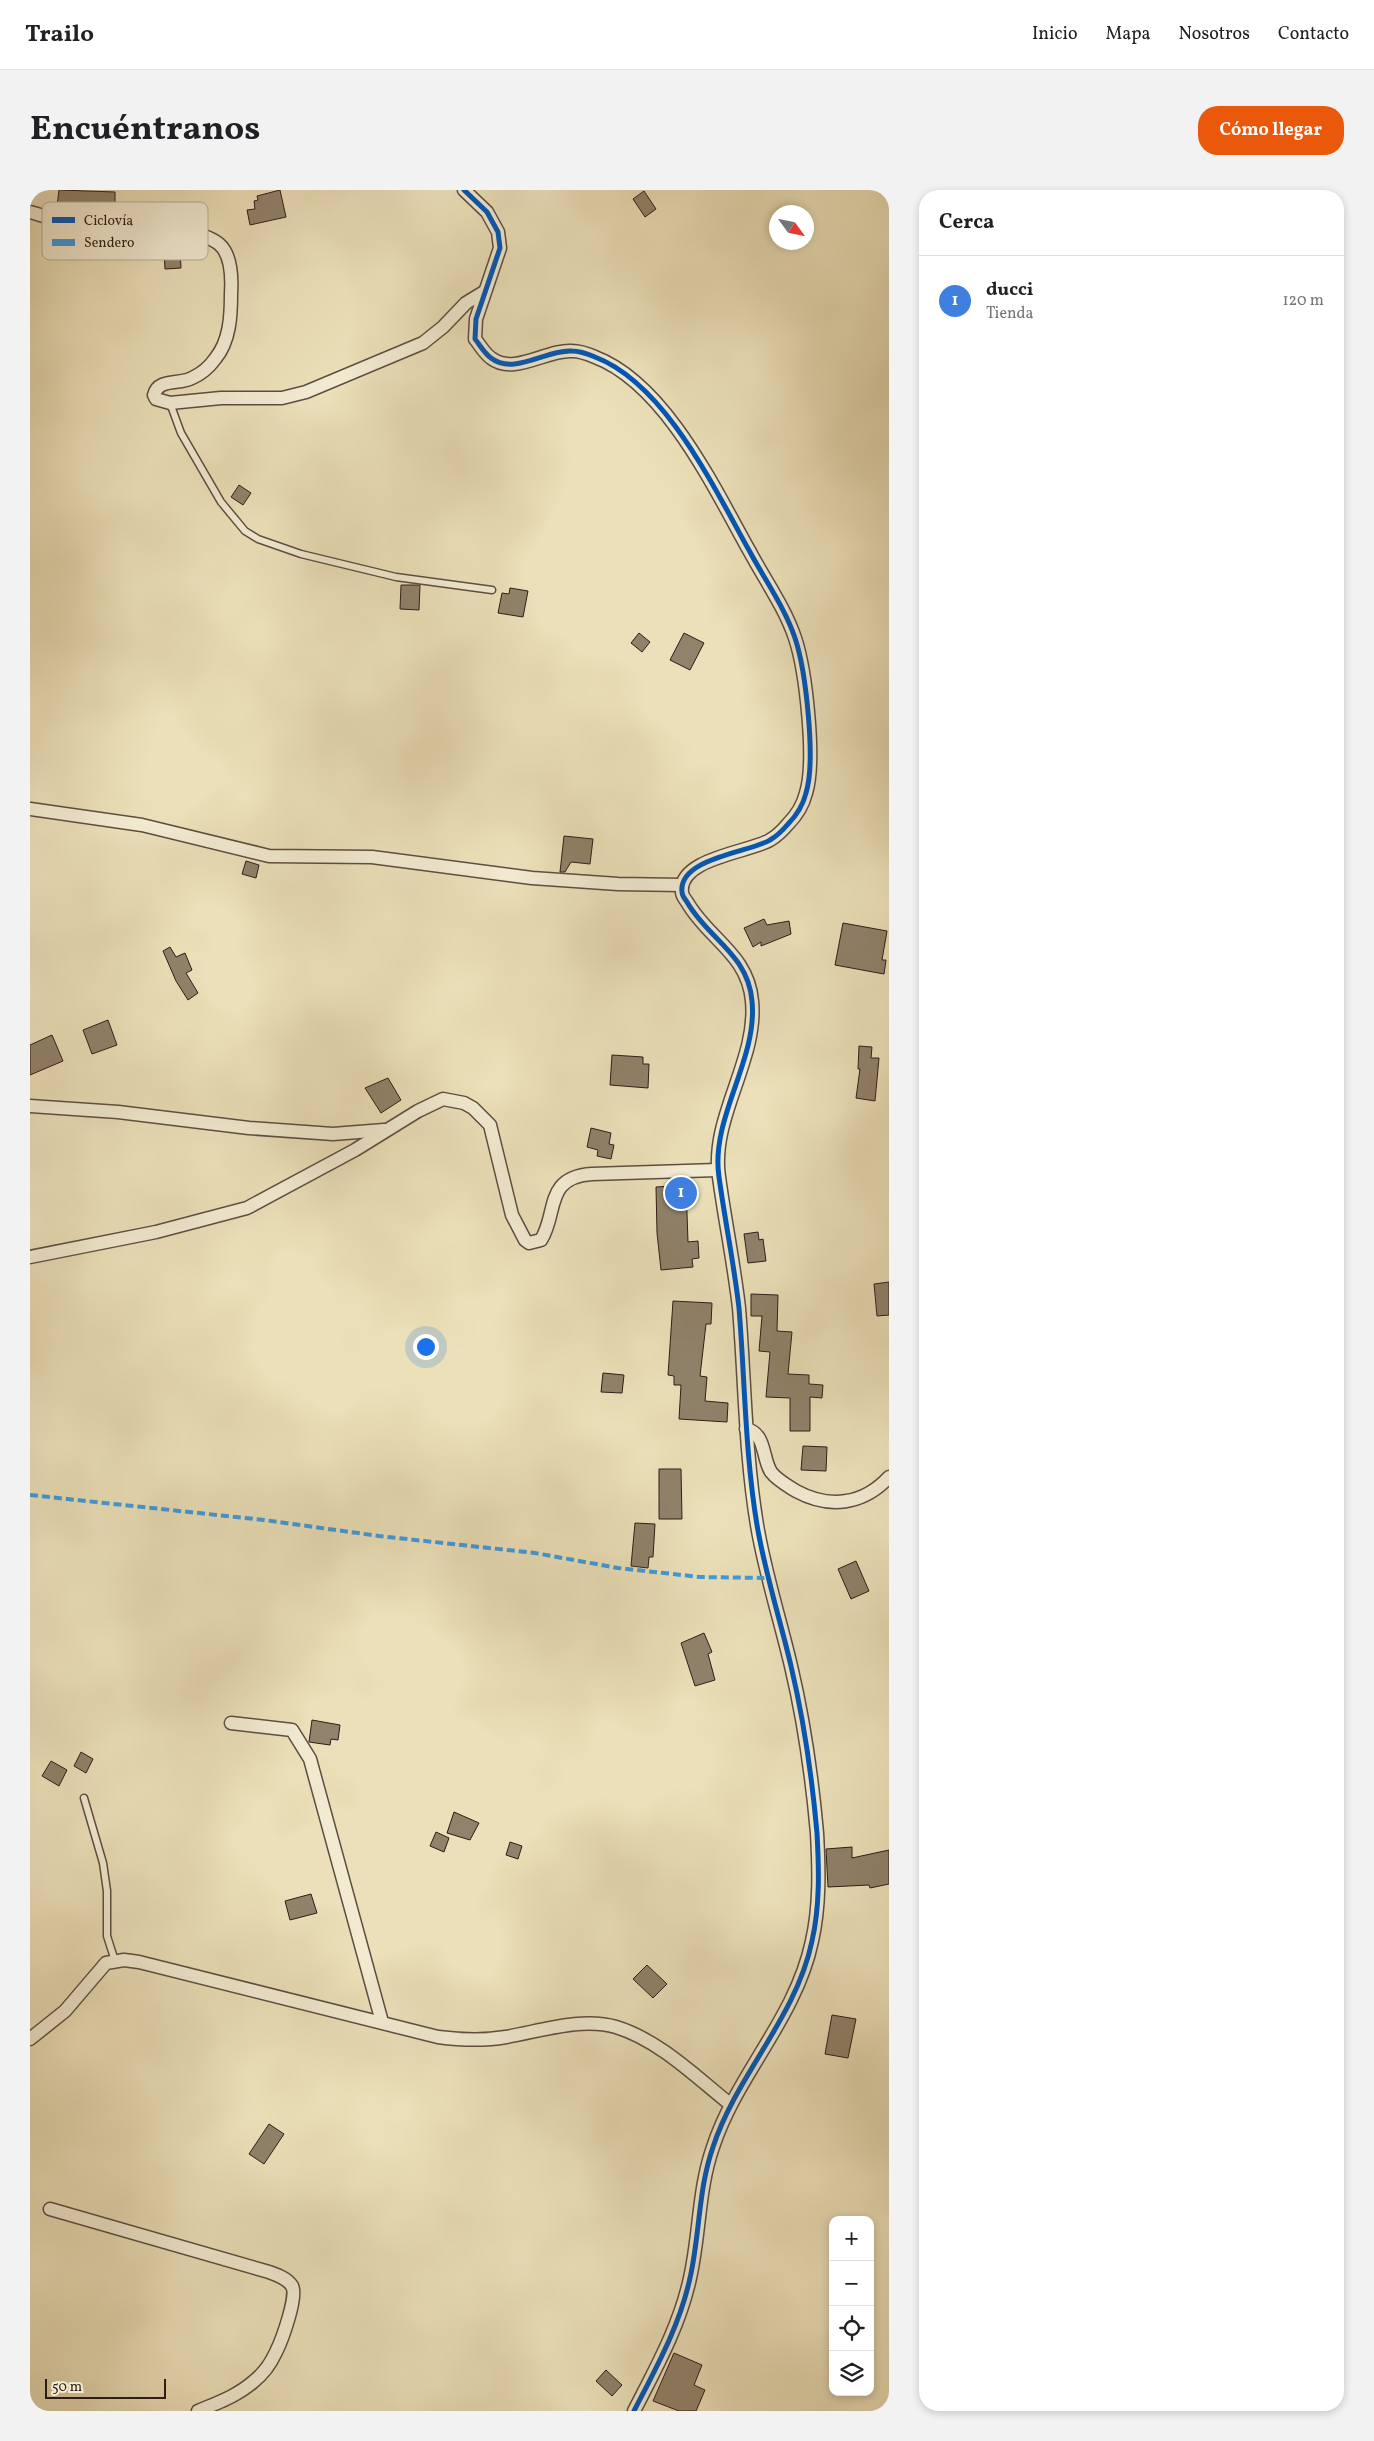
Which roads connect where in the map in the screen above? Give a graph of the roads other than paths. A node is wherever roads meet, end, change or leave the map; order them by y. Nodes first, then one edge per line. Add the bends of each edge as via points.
1 (464, 190) edge
2 (208, 239) edge
3 (484, 292) junction
4 (170, 403) junction
5 (492, 590) dead end
6 (30, 809) edge
7 (682, 886) junction
8 (30, 1106) edge
9 (387, 1130) junction
10 (717, 1170) junction
11 (30, 1257) edge
12 (746, 1428) junction
13 (889, 1477) edge
14 (231, 1723) dead end
15 (84, 1798) dead end
16 (115, 1961) junction
17 (382, 2022) junction
18 (30, 2039) edge
19 (730, 2104) junction
20 (50, 2209) dead end
21 (198, 2411) edge
22 (634, 2411) edge

1 - 3 street via 487,212 498,232 500,248
2 - 4 street via 220,244 230,263 232,287 227,335 216,358 204,370 191,379 159,385 155,390 156,399
3 - 4 street via 466,303 423,343 306,392 282,398 221,398
3 - 7 street via 476,319 475,339 490,358 505,364 535,360 569,350 597,357 621,371 652,397 691,449 718,494 795,639 808,722 811,771 805,800 791,821 769,841 712,859 692,871
4 - 5 lane via 181,433 221,502 245,531 258,539 301,554 396,577
6 - 7 street via 142,825 269,856 372,857 532,878
7 - 10 street via 682,893 694,914 747,974 752,1001 752,1023 743,1064 725,1116
8 - 9 street via 333,1134
9 - 10 street via 443,1099 464,1103 480,1113 490,1126 512,1216 530,1243 541,1240 556,1194 575,1178 592,1174
9 - 11 street via 247,1208 147,1234
10 - 12 street via 738,1301
12 - 13 street via 760,1439 771,1472 790,1488 813,1499 838,1504 851,1501 874,1490
12 - 19 street via 757,1526 805,1732 819,1869 812,1945 789,2006
14 - 17 street via 292,1730 310,1759
15 - 16 lane via 103,1864 107,1936
16 - 17 street via 139,1962
16 - 18 street via 106,1964 66,2011
17 - 19 street via 459,2040 483,2040 587,2025 617,2028 654,2045
19 - 22 street via 712,2149 701,2192 691,2276 681,2312
20 - 21 street via 269,2272 292,2286 295,2296 276,2352 266,2368 253,2382 227,2399

